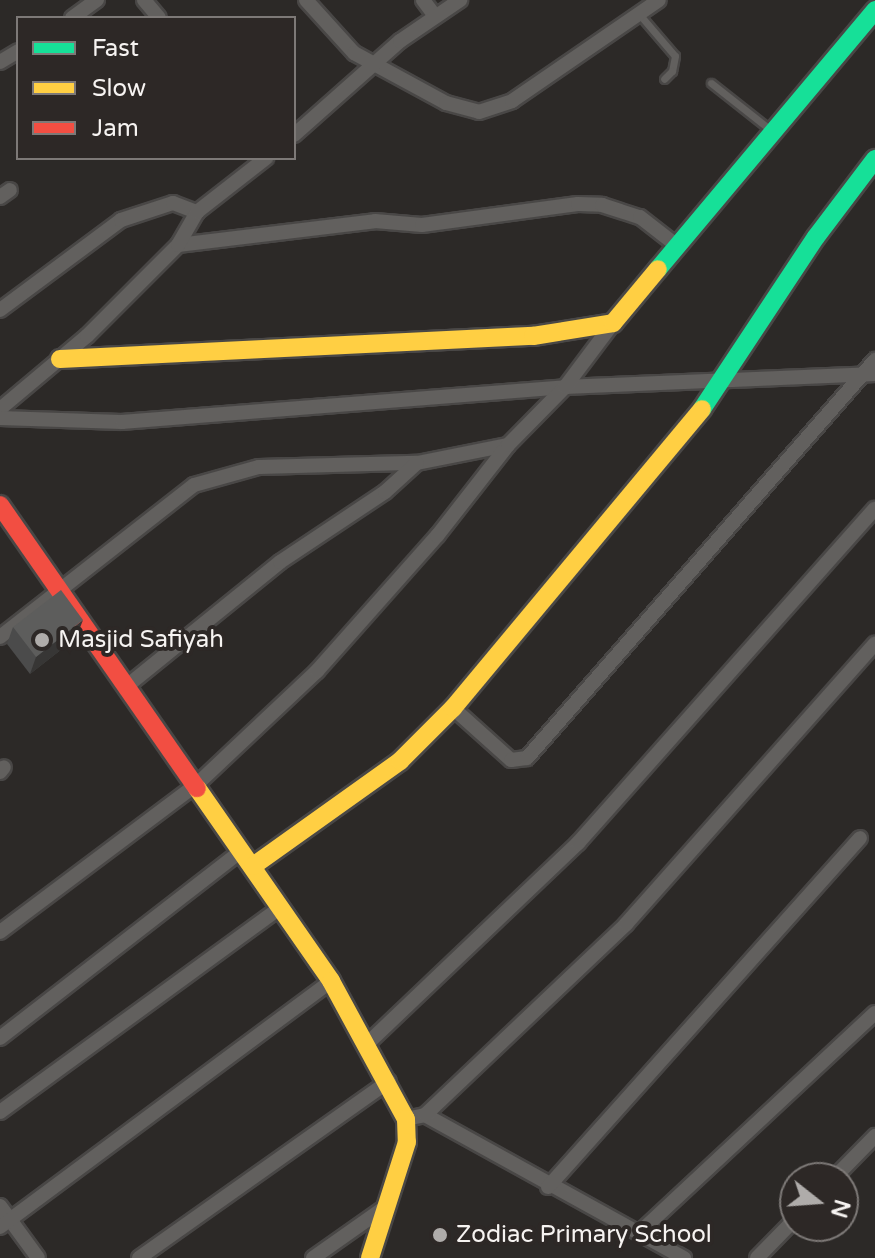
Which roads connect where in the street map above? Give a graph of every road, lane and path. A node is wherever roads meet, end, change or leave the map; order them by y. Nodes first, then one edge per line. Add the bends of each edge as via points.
1 (97, 0) edge
2 (306, 0) edge
3 (423, 0) edge
4 (460, 0) edge
5 (659, 0) edge
6 (875, 10) edge
7 (639, 14) junction
8 (75, 16) edge
9 (435, 16) junction
10 (377, 63) junction
11 (664, 79) dead end
12 (711, 83) dead end
13 (296, 133) edge
14 (774, 133) junction
15 (875, 159) edge
16 (263, 160) edge
17 (197, 212) junction
18 (178, 245) junction
19 (676, 245) junction
20 (0, 310) edge
21 (613, 323) junction
22 (60, 359) junction
23 (875, 360) edge
24 (868, 374) edge
25 (723, 384) junction
26 (565, 387) junction
27 (0, 409) edge
28 (0, 418) edge
29 (508, 445) junction
30 (417, 463) junction
31 (875, 509) edge
32 (2, 511) edge
33 (58, 591) junction
34 (0, 637) edge
35 (875, 644) edge
36 (127, 686) junction
37 (453, 708) junction
38 (196, 785) junction
39 (860, 838) dead end
40 (242, 850) junction
41 (253, 866) junction
42 (281, 907) junction
43 (0, 932) edge
44 (331, 981) junction
45 (875, 1013) edge
46 (0, 1038) edge
47 (369, 1042) junction
48 (389, 1081) junction
49 (0, 1112) edge
50 (415, 1117) junction
51 (875, 1136) edge
52 (850, 1162) edge
53 (548, 1187) junction
54 (392, 1202) junction
55 (0, 1206) edge
56 (6, 1223) edge
57 (640, 1232) junction
58 (779, 1235) edge
59 (38, 1258) edge
60 (139, 1258) edge
61 (313, 1258) edge
62 (370, 1258) edge
63 (684, 1258) edge
64 (757, 1258) edge

1 - 8 street
2 - 10 street via 346,46
3 - 9 street
4 - 9 street
5 - 7 street
6 - 14 street
7 - 10 street via 512,101 479,112 446,103
7 - 11 lane via 675,56
9 - 10 street
10 - 13 street
12 - 14 lane
14 - 19 street
15 - 25 street via 816,237
16 - 17 street
17 - 18 street
17 - 20 street via 173,203 121,220
18 - 19 street via 375,221 422,225 578,204 640,217
18 - 22 street
19 - 21 street
21 - 22 street via 533,336
21 - 26 street
22 - 27 street
23 - 24 street
24 - 25 street
24 - 37 street via 527,758 511,760
25 - 26 street
25 - 37 street
26 - 28 street via 122,422
26 - 29 street
29 - 30 street
29 - 38 street via 351,635
30 - 33 street via 283,464 234,471 194,485
30 - 36 street via 385,492 280,562
31 - 47 street via 578,843
32 - 33 street
33 - 34 street
33 - 36 street
35 - 50 street via 626,924
36 - 38 street
37 - 41 street via 400,761
38 - 40 street
38 - 43 street
39 - 53 street
40 - 41 street
40 - 46 street
41 - 42 street
42 - 44 street
42 - 49 street
44 - 47 street
44 - 56 street
45 - 57 street
47 - 48 street
48 - 50 street
48 - 60 street
50 - 53 street
50 - 54 street
51 - 52 street
53 - 57 street
54 - 61 street
54 - 62 street
55 - 56 street
56 - 59 street
57 - 63 street
58 - 64 street

